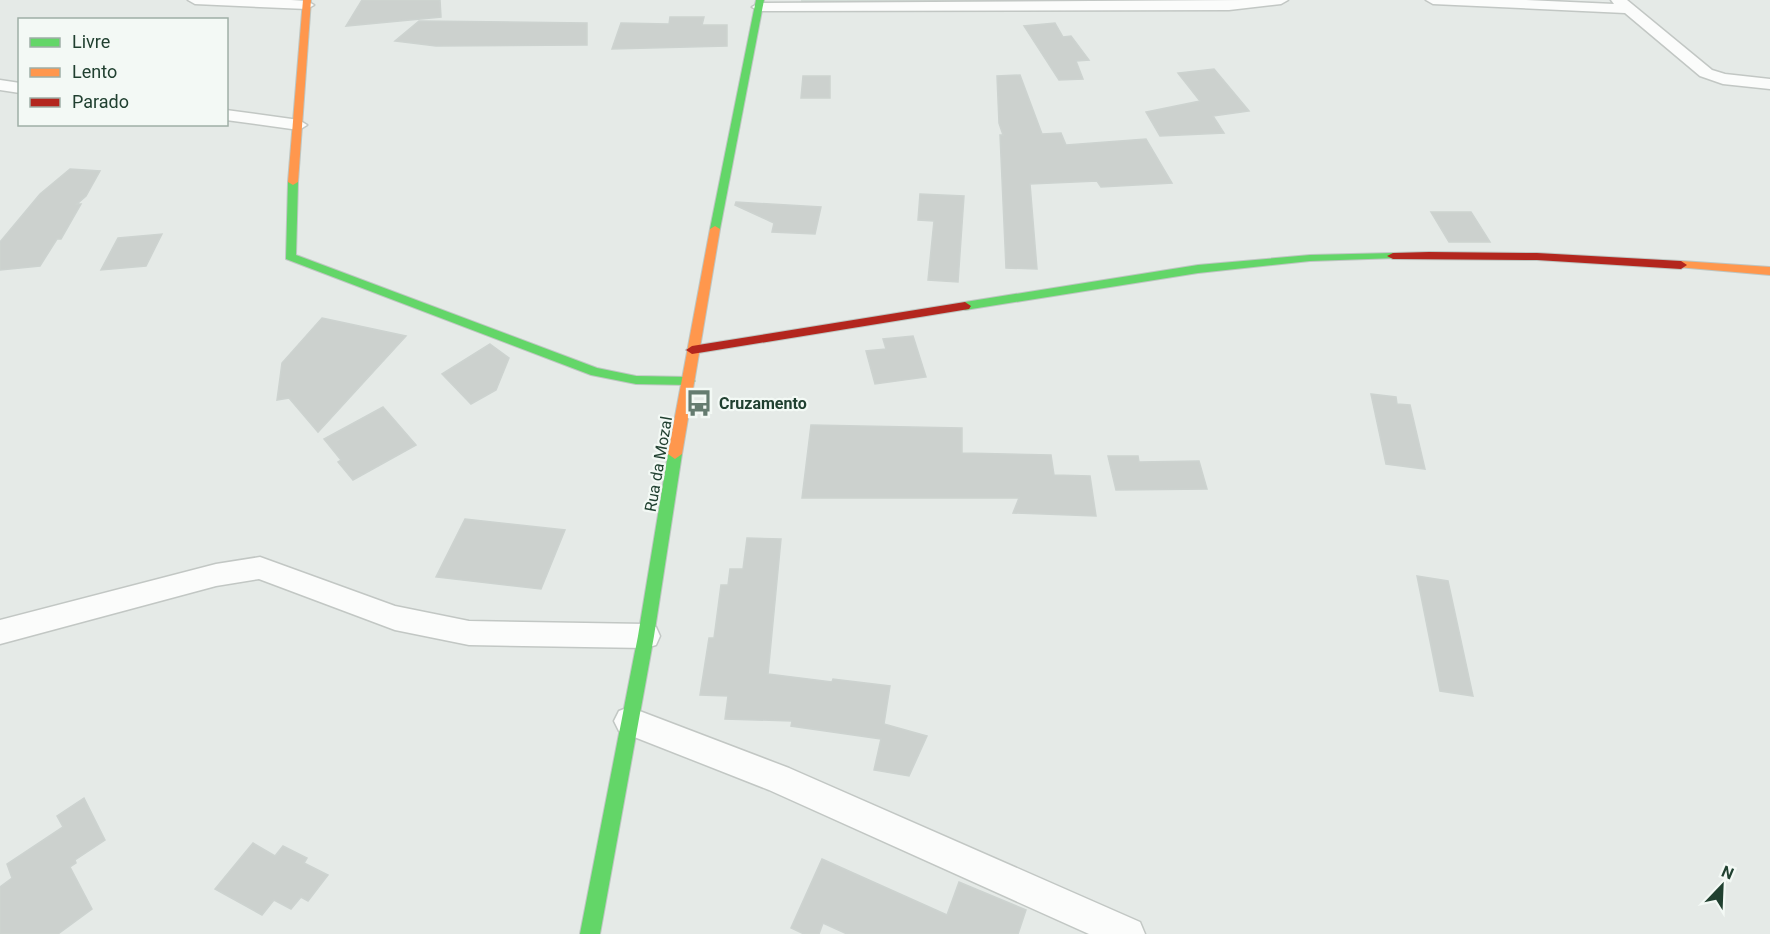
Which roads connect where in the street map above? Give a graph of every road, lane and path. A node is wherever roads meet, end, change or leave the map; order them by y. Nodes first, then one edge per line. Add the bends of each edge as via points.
1 (195, 0) edge
2 (1281, 0) edge
3 (1434, 0) edge
4 (307, 3) edge
5 (760, 3) edge
6 (1623, 5) edge
7 (1770, 84) edge
8 (0, 85) edge
9 (18, 88) edge
10 (228, 115) edge
11 (299, 124) junction
12 (1770, 271) edge
13 (692, 350) junction
14 (689, 381) junction
15 (0, 632) edge
16 (646, 636) junction
17 (629, 721) junction
18 (590, 934) edge
19 (1128, 934) edge

1 - 4 street
2 - 5 street via 1229,6
3 - 6 street
4 - 11 street
5 - 13 street, Rua da Mozal
6 - 7 street via 1706,73 1723,79
8 - 9 street
10 - 11 street
11 - 14 street via 290,256 595,372 636,380
12 - 13 street via 1569,257 1462,254 1310,258 1198,269
13 - 14 street, Rua da Mozal
14 - 16 street, Rua da Mozal
15 - 16 street via 216,575 260,568 395,618 469,633
16 - 17 street, Rua da Mozal
17 - 18 street, Rua da Mozal
17 - 19 street via 778,778

